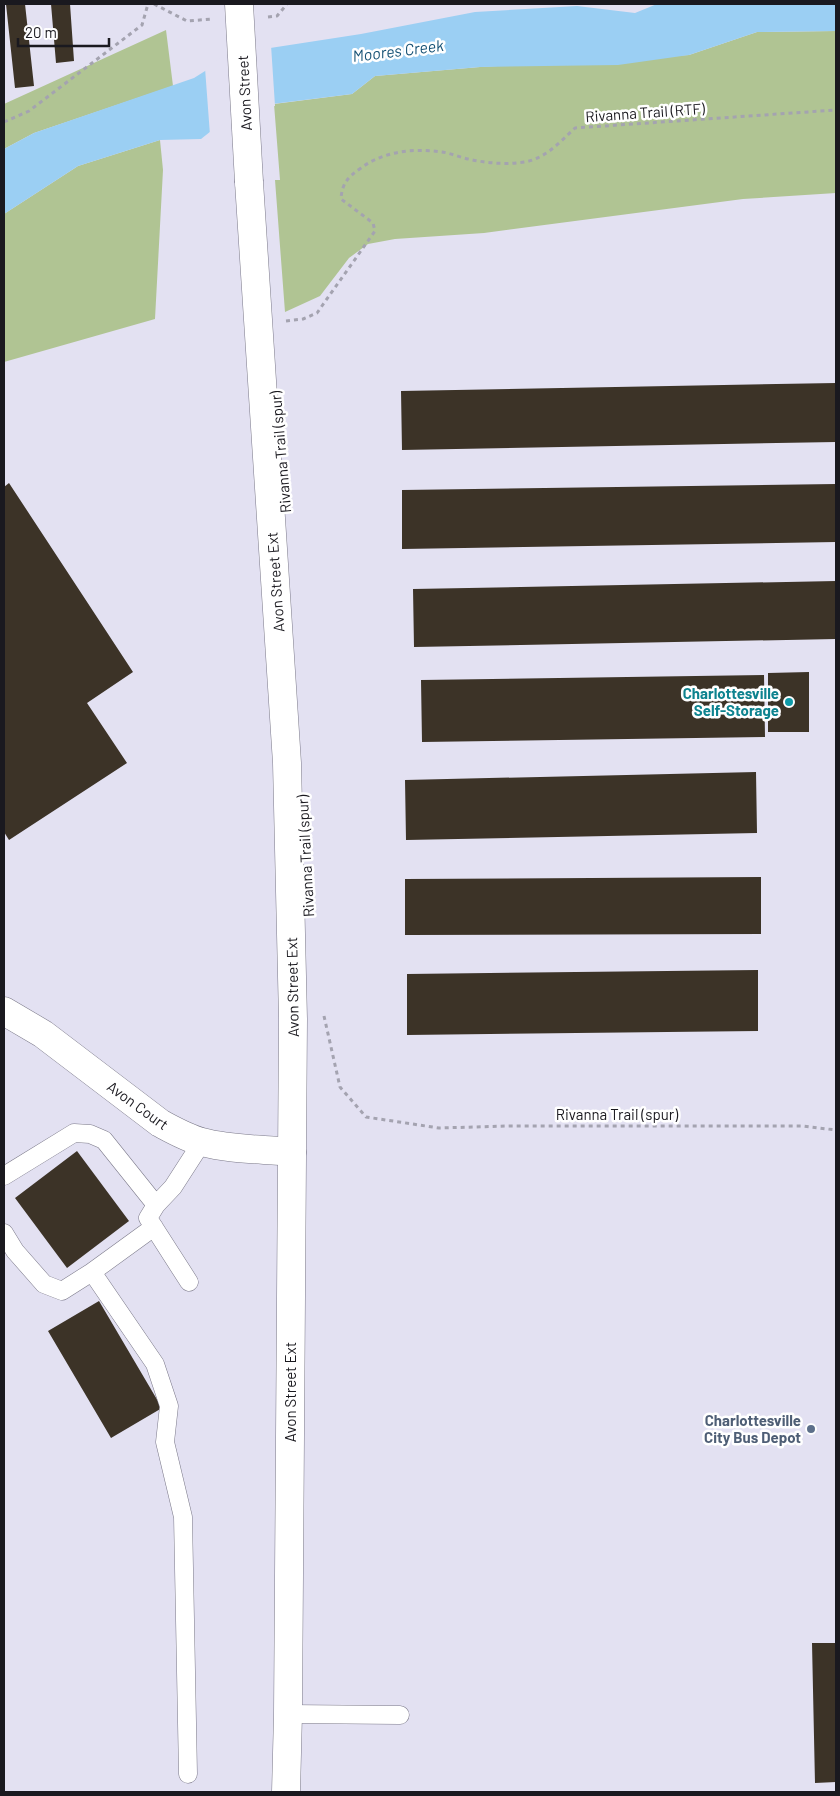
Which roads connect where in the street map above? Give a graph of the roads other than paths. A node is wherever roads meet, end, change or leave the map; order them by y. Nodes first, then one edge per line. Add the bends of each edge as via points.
1 (239, 4) edge
2 (249, 182) joint
3 (4, 1010) edge
4 (202, 1142) junction
5 (292, 1152) junction
6 (4, 1176) edge
7 (156, 1205) junction
8 (154, 1227) junction
9 (4, 1233) edge
10 (92, 1272) junction
11 (189, 1282) dead end
12 (288, 1714) junction
13 (400, 1715) dead end
14 (188, 1774) dead end
15 (286, 1792) edge

1 - 2 main road, Avon Street, bridge
2 - 5 main road, Avon Street Ext via 287,763 293,1019
3 - 4 main road, Avon Court via 42,1034 160,1123
4 - 5 main road, Avon Court
4 - 7 lane via 173,1187
5 - 12 main road, Avon Street Ext
6 - 7 lane via 74,1134 90,1134 104,1140
7 - 8 lane via 148,1218
8 - 10 lane
8 - 11 lane
9 - 10 lane via 44,1284 62,1291
10 - 14 lane via 155,1364 169,1406 164,1442 183,1517
12 - 13 lane
12 - 15 main road, Avon Street Ext

